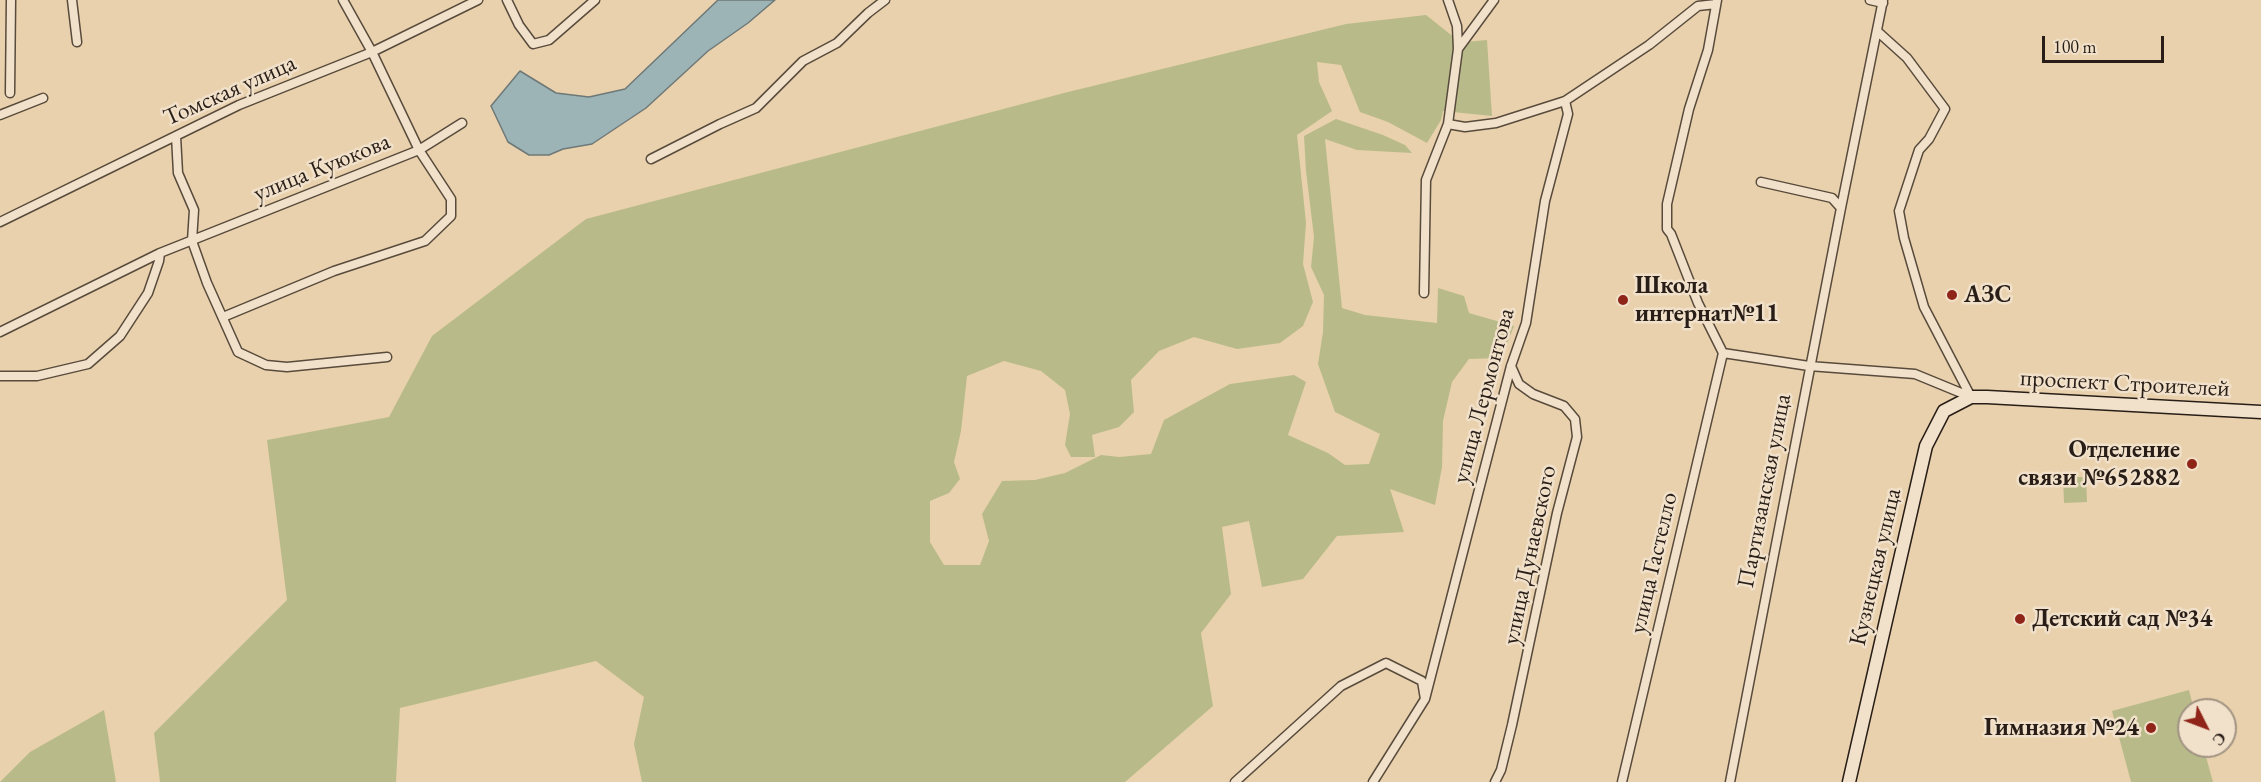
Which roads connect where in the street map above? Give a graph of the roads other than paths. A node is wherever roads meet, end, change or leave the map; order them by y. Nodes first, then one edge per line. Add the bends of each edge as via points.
1 (11, 0) edge
2 (72, 0) edge
3 (343, 0) edge
4 (478, 0) edge
5 (507, 0) edge
6 (596, 0) edge
7 (885, 0) edge
8 (1448, 0) edge
9 (1494, 0) edge
10 (1870, 0) edge
11 (1883, 1) edge
12 (1716, 2) edge
13 (1877, 31) junction
14 (77, 42) dead end
15 (1458, 49) junction
16 (372, 52) junction
17 (10, 93) dead end
18 (43, 98) dead end
19 (1565, 101) junction
20 (0, 115) edge
21 (462, 123) dead end
22 (1448, 124) junction
23 (176, 136) junction
24 (419, 150) junction
25 (651, 159) dead end
26 (1761, 182) dead end
27 (1841, 208) junction
28 (0, 222) edge
29 (192, 241) junction
30 (160, 254) junction
31 (1424, 293) dead end
32 (223, 317) junction
33 (0, 332) edge
34 (1723, 353) junction
35 (387, 357) dead end
36 (1511, 366) junction
37 (1809, 366) junction
38 (0, 376) edge
39 (1971, 397) junction
40 (1987, 397) joint
41 (2261, 412) edge
42 (1425, 699) junction
43 (1235, 782) edge
44 (1373, 782) edge
45 (1496, 782) edge
46 (1622, 782) edge
47 (1730, 782) edge
48 (1849, 782) edge

1 - 17 street
2 - 14 street
3 - 16 street
4 - 16 street, Томская улица
5 - 6 street via 533,44 549,40
7 - 25 street via 837,43 803,61 756,108
8 - 15 street via 1457,26
9 - 15 street
10 - 11 street
11 - 13 street, Партизанская улица
12 - 19 street via 1698,6 1649,45
12 - 34 street via 1708,50 1689,109 1667,204 1667,229
13 - 27 street, Партизанская улица
13 - 39 street via 1906,58 1945,109 1919,150 1899,211 1924,307
15 - 22 street
16 - 23 street, Томская улица via 239,105
16 - 24 street
18 - 20 street
19 - 22 street via 1496,123 1465,127
19 - 36 street, улица Лермонтова via 1568,114 1545,201 1526,323
21 - 24 street, улица Куюкова
22 - 31 street via 1426,180
23 - 28 street, Томская улица
23 - 29 street via 178,172 194,210
24 - 29 street, улица Куюкова
24 - 32 street via 451,199 451,216 425,242 334,270
26 - 27 street via 1832,198
27 - 37 street, Партизанская улица
29 - 30 street, улица Куюкова
29 - 32 street
30 - 33 street, улица Куюкова
30 - 38 street via 148,293 120,336 88,364 37,376
32 - 35 street via 238,352 266,365 286,367
34 - 37 street
34 - 46 street, улица Гастелло
36 - 42 street, улица Лермонтова
36 - 45 street, улица Дунаевского via 1519,384 1564,406 1575,419 1576,437
37 - 39 street via 1915,374
37 - 47 street, Партизанская улица
39 - 40 main road, Кузнецкая улица
39 - 48 main road, Кузнецкая улица via 1944,411 1926,446
40 - 41 main road, проспект Строителей
42 - 43 street via 1422,681 1386,663 1341,686
42 - 44 street, улица Лермонтова

